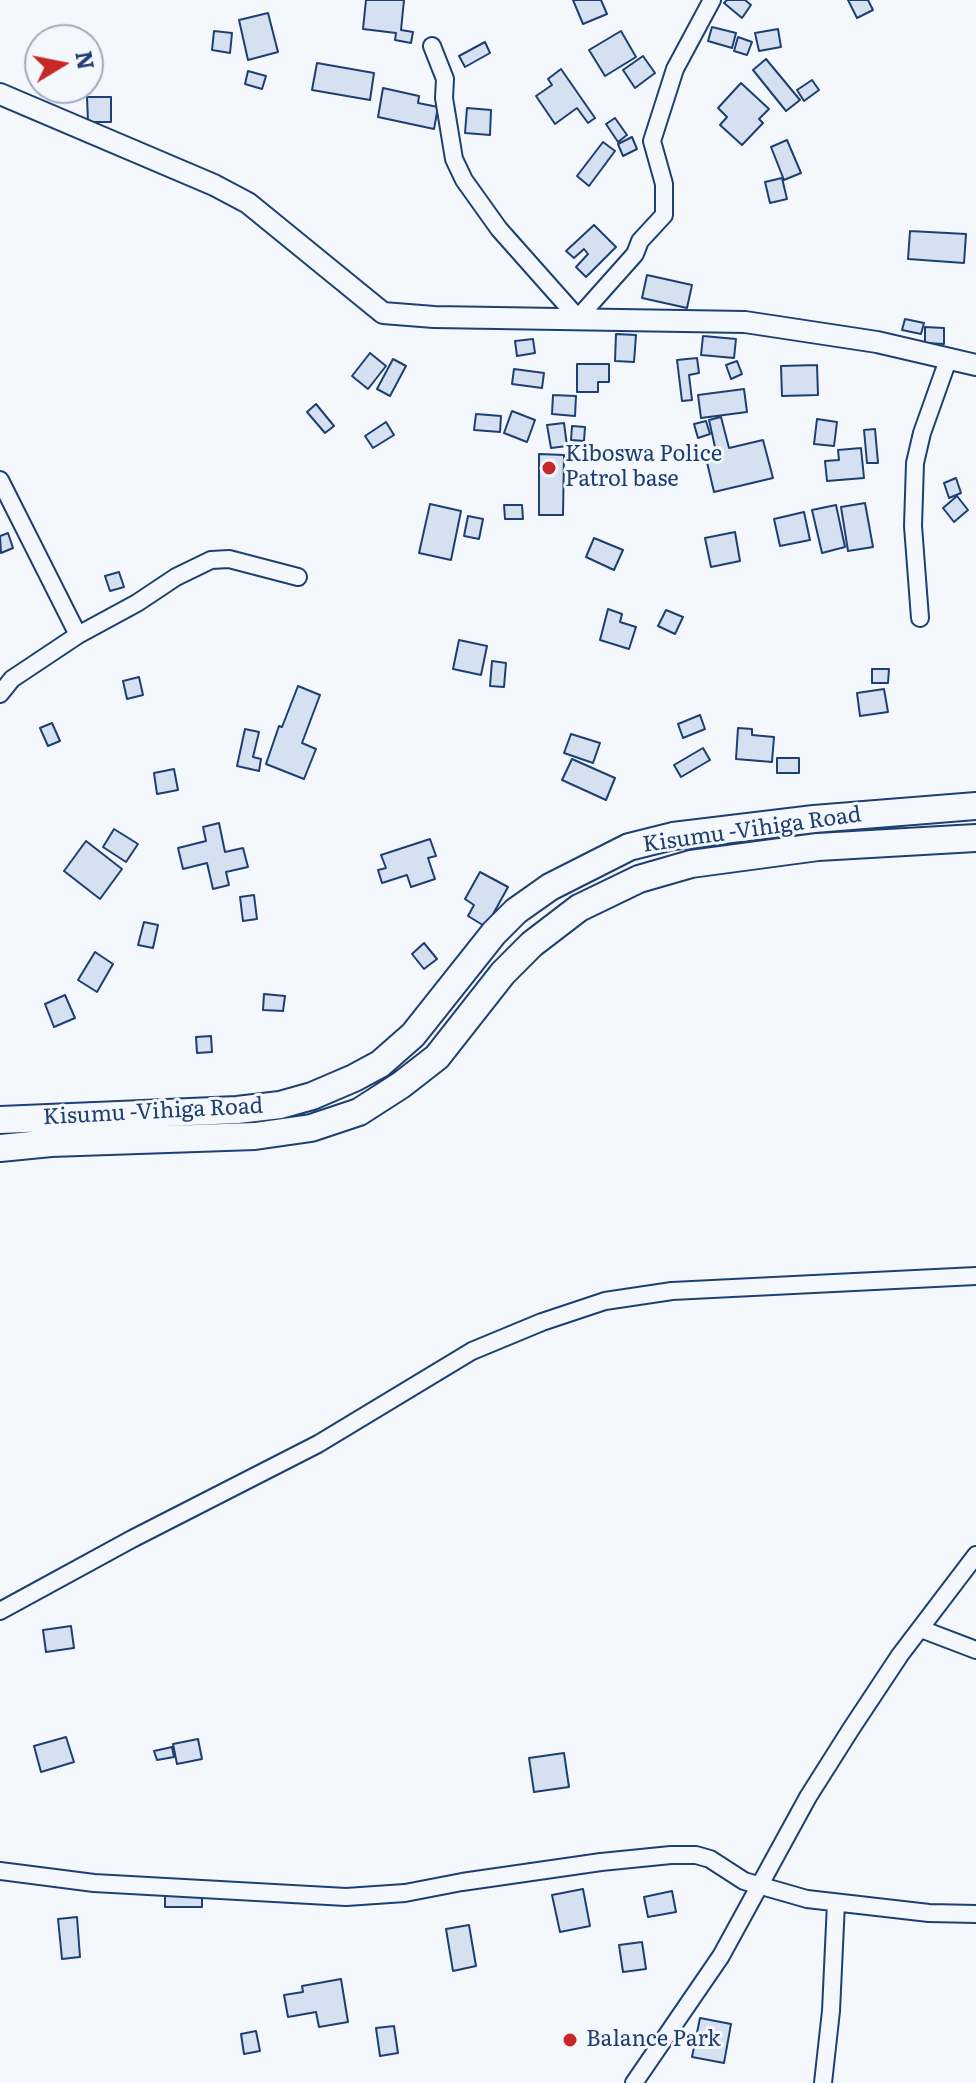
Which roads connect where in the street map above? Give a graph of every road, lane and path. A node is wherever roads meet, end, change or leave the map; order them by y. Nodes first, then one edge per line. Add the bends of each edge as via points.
1 (712, 0) edge
2 (432, 46) dead end
3 (0, 94) edge
4 (578, 318) junction
5 (949, 357) junction
6 (976, 365) edge
7 (0, 480) edge
8 (298, 577) dead end
9 (920, 618) dead end
10 (78, 635) junction
11 (0, 694) edge
12 (976, 806) edge
13 (976, 838) edge
14 (0, 1120) edge
15 (0, 1148) edge
16 (976, 1276) edge
17 (976, 1555) edge
18 (0, 1611) edge
19 (921, 1629) junction
20 (976, 1650) edge
21 (0, 1871) edge
22 (760, 1886) junction
23 (836, 1903) junction
24 (976, 1914) edge
25 (634, 2083) edge
26 (823, 2083) edge

1 - 4 street via 675,69 652,141 664,184 664,215
2 - 4 street via 445,79 454,159 464,180 499,229
3 - 4 street via 248,203 383,313
4 - 5 street via 745,322
5 - 6 street
5 - 9 street via 915,463 913,526
7 - 10 street
8 - 10 street via 229,559 211,560
10 - 11 street via 12,679
12 - 14 highway, Kisumu -Vihiga Road via 814,819 673,836 629,847 550,887 516,911 413,1035 380,1064 312,1096 237,1110
13 - 15 highway, Kisumu -Vihiga Road via 818,847 691,864 639,879 579,908 532,944 437,1057 401,1085 359,1112 311,1128 255,1136
16 - 18 street via 672,1291 605,1301 542,1322 472,1351 318,1444
17 - 19 street
19 - 20 street
19 - 22 street via 808,1797
21 - 22 street via 94,1883 346,1897 405,1893 601,1862 696,1855
22 - 23 street
22 - 25 street via 721,1956
23 - 24 street
23 - 26 street

